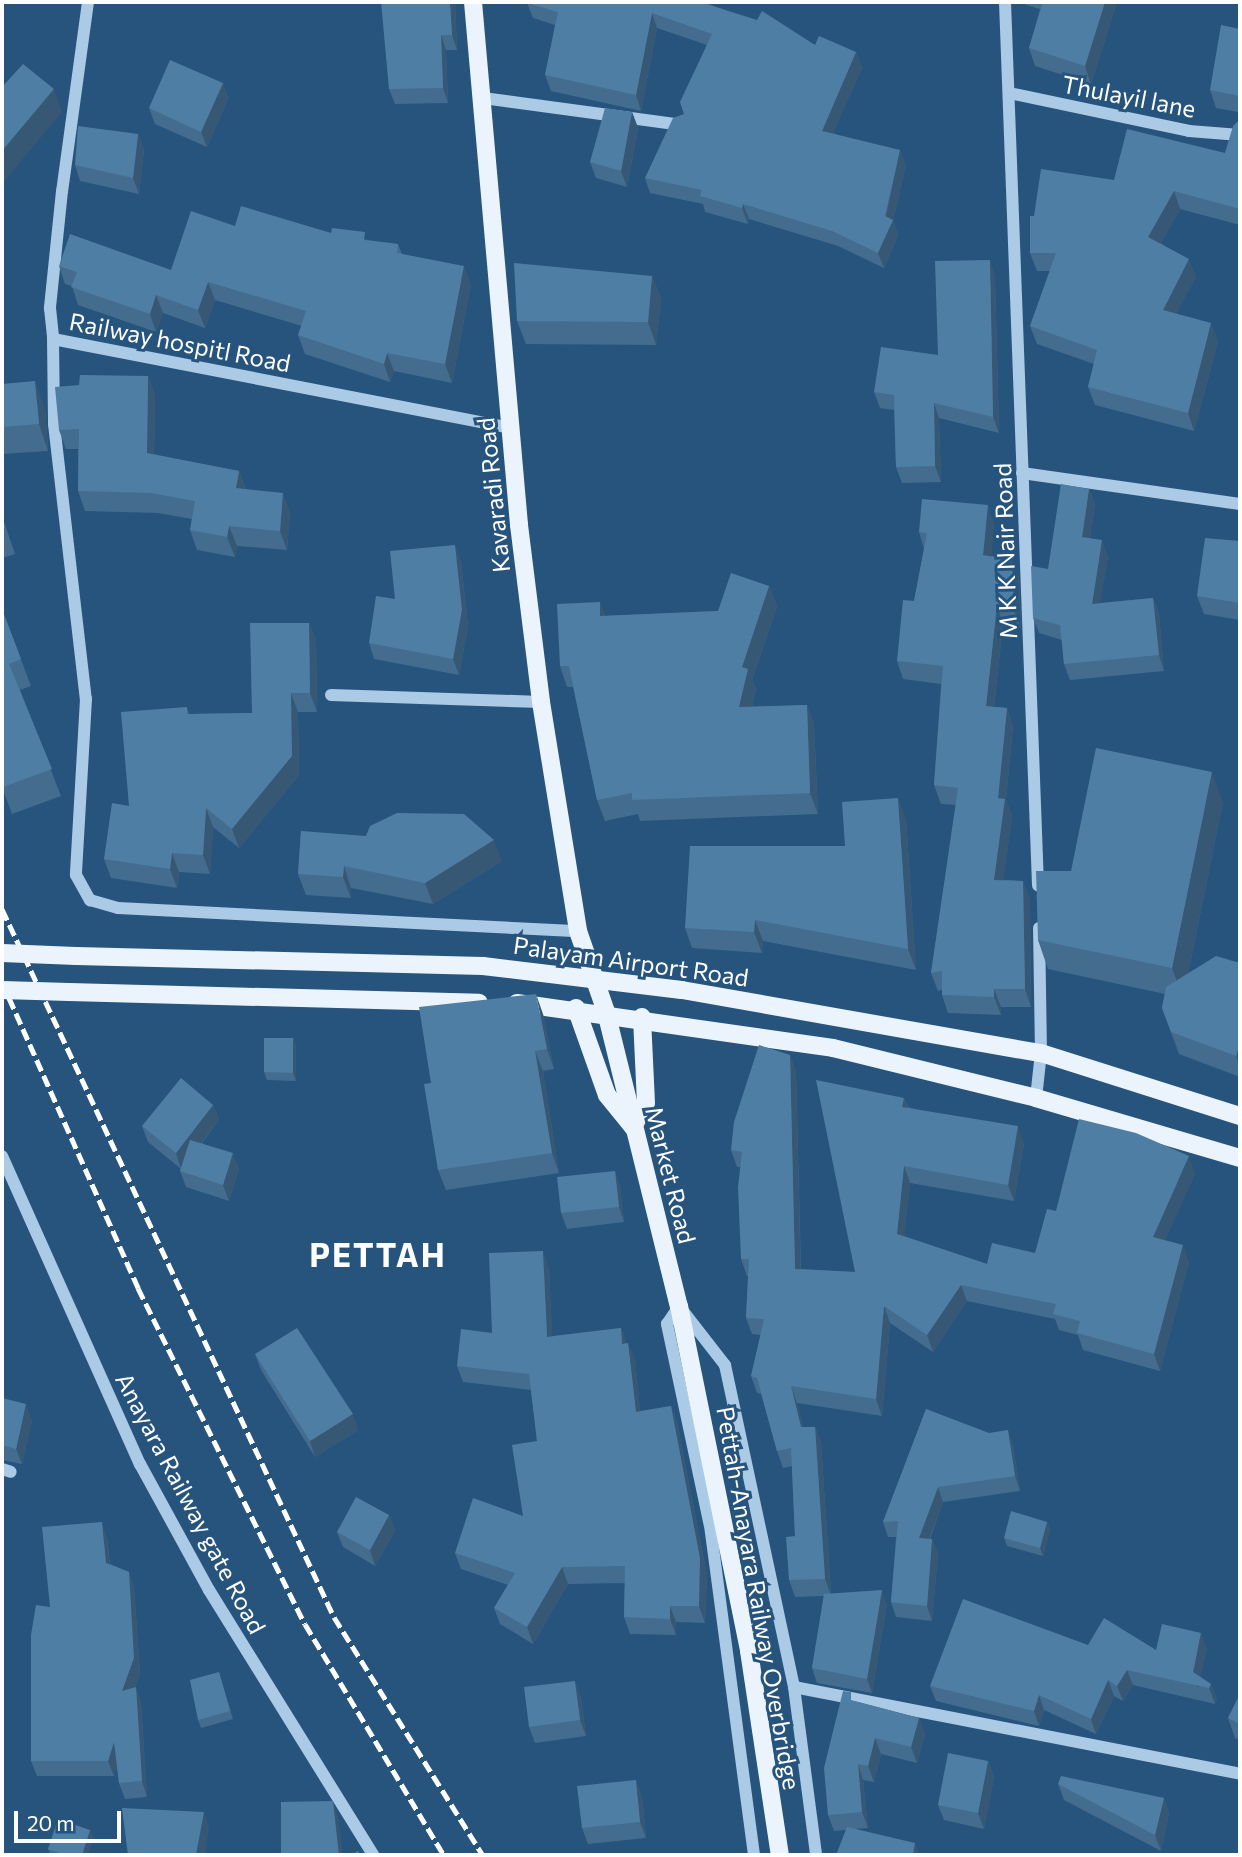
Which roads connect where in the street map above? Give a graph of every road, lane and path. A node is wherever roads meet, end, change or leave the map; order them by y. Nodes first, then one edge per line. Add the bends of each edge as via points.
1 (88, 2) edge
2 (473, 2) edge
3 (1005, 2) edge
4 (1010, 93) junction
5 (483, 99) junction
6 (682, 125) edge
7 (1240, 135) edge
8 (53, 340) junction
9 (510, 428) junction
10 (1022, 472) junction
11 (1240, 504) edge
12 (331, 695) dead end
13 (541, 702) junction
14 (1038, 901) edge
15 (1038, 915) edge
16 (578, 931) junction
17 (2, 953) edge
18 (593, 979) junction
19 (2, 990) edge
20 (576, 1007) junction
21 (606, 1012) junction
22 (642, 1017) junction
23 (1041, 1053) junction
24 (1037, 1098) junction
25 (1240, 1116) edge
26 (633, 1127) junction
27 (2, 1156) edge
28 (1240, 1158) edge
29 (679, 1306) junction
30 (688, 1350) joint
31 (794, 1687) junction
32 (1240, 1774) edge
33 (373, 1855) edge
34 (754, 1855) edge
35 (780, 1855) edge
36 (816, 1855) edge

1 - 8 street, Railway hospitl Road via 62,191 50,308
2 - 5 main road, Kavaradi Road
3 - 4 street, M K K Nair Road
4 - 7 street, Thulayil lane via 1189,131
4 - 10 street, M K K Nair Road
5 - 6 street
5 - 9 main road, Kavaradi Road
8 - 9 street, Railway hospitl Road
8 - 16 street via 54,424 86,699 76,875 90,900 118,908
9 - 13 main road, Kavaradi Road
10 - 11 street
10 - 14 street, M K K Nair Road
12 - 13 street
13 - 16 main road, Kavaradi Road
15 - 23 street
16 - 18 main road, Kavaradi Road
17 - 18 main road, Palayam Airport Road, bridge via 483,966
18 - 21 main road, Market Road
18 - 23 main road, Palayam Airport Road via 695,992
19 - 20 main road, bridge via 538,1002
20 - 21 main road
20 - 26 main road via 607,1095
21 - 22 main road
21 - 26 main road, Market Road
22 - 24 main road via 833,1048
22 - 26 main road via 646,1103
23 - 24 street
23 - 25 main road, Palayam Airport Road
24 - 28 main road
26 - 29 main road, Market Road
27 - 33 street, Anayara Railway gate Road via 140,1464 209,1590
29 - 30 main road, Market Road
29 - 31 street via 724,1365
29 - 34 street via 667,1324 711,1531
30 - 35 main road, Pettah-Anayara Railway Overbridge via 749,1650
31 - 32 street
31 - 36 street

